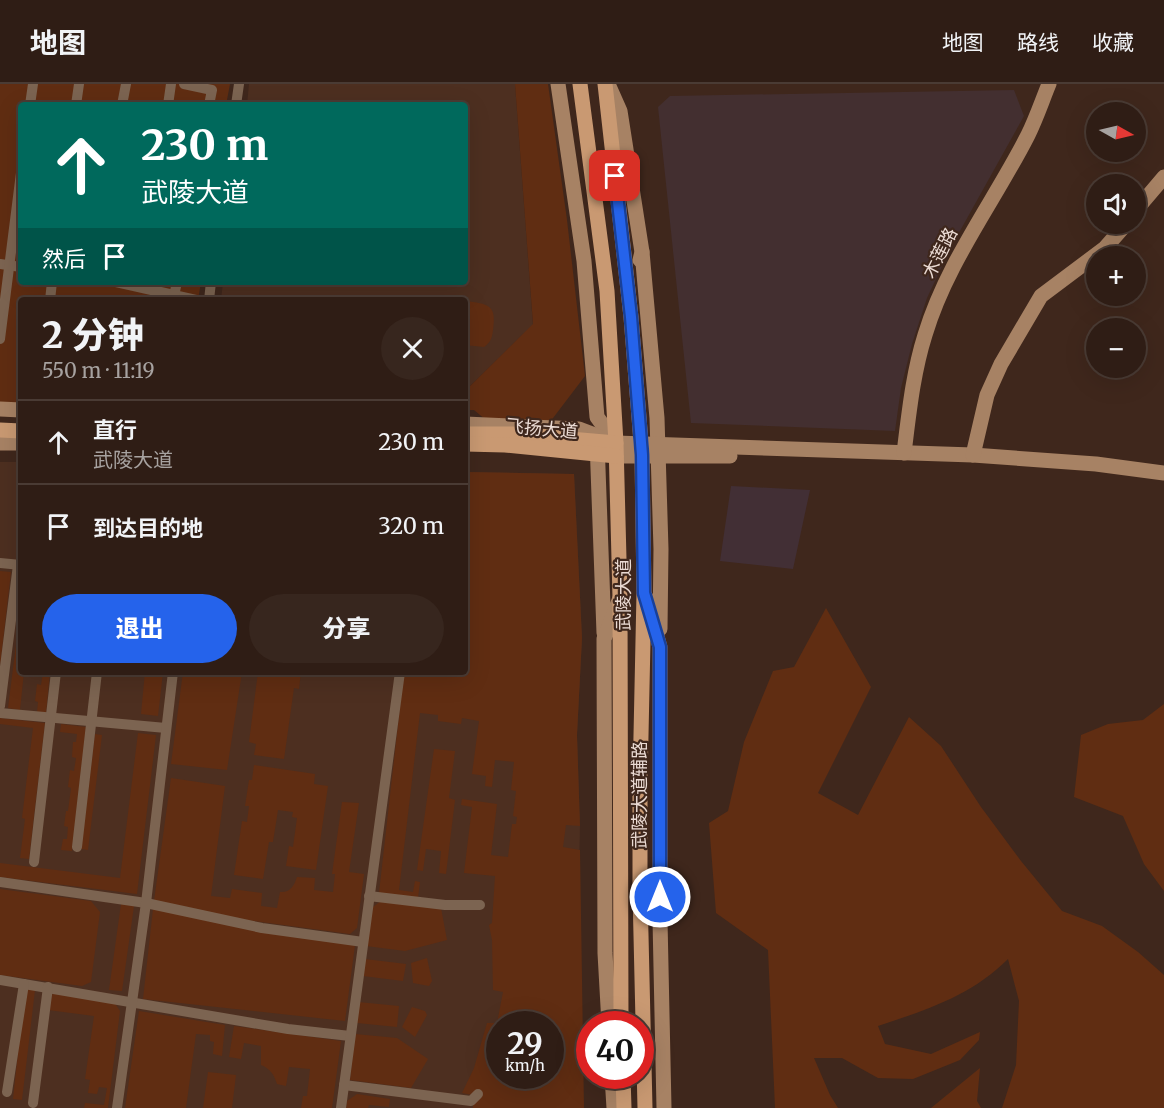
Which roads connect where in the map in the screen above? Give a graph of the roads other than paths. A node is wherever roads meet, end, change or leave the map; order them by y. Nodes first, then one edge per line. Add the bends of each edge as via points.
1 (33, 84) edge
2 (79, 84) edge
3 (126, 84) edge
4 (171, 84) edge
5 (184, 84) edge
6 (239, 84) edge
7 (558, 84) edge
8 (580, 84) edge
9 (607, 84) edge
10 (1048, 84) edge
11 (30, 102) edge
12 (76, 102) edge
13 (123, 102) edge
14 (168, 102) edge
15 (210, 102) edge
16 (236, 102) edge
17 (1164, 177) edge
18 (18, 189) edge
19 (1146, 198) edge
20 (1117, 234) edge
21 (642, 252) junction
22 (4, 264) edge
23 (128, 285) edge
24 (176, 285) edge
25 (174, 296) junction
26 (180, 297) edge
27 (631, 317) junction
28 (0, 339) edge
29 (0, 409) edge
30 (18, 410) edge
31 (597, 417) junction
32 (0, 421) edge
33 (18, 422) edge
34 (468, 424) edge
35 (0, 430) edge
36 (18, 431) edge
37 (468, 434) edge
38 (0, 443) edge
39 (18, 443) edge
40 (468, 444) edge
41 (598, 444) junction
42 (616, 449) junction
43 (641, 449) junction
44 (658, 450) junction
45 (904, 453) junction
46 (973, 455) junction
47 (1164, 473) edge
48 (1164, 479) edge
49 (0, 563) edge
50 (18, 565) edge
51 (18, 572) edge
52 (644, 593) junction
53 (620, 598) junction
54 (604, 639) junction
55 (660, 647) junction
56 (56, 675) edge
57 (97, 675) edge
58 (173, 675) edge
59 (400, 675) edge
60 (0, 706) edge
61 (0, 713) edge
62 (50, 718) junction
63 (91, 721) junction
64 (166, 728) junction
65 (77, 847) dead end
66 (34, 862) dead end
67 (0, 882) edge
68 (369, 896) junction
69 (146, 903) junction
70 (480, 906) dead end
71 (660, 920) junction
72 (363, 942) junction
73 (605, 953) junction
74 (641, 979) junction
75 (0, 980) edge
76 (24, 984) junction
77 (48, 987) junction
78 (620, 992) junction
79 (132, 1002) junction
80 (608, 1011) edge
81 (621, 1011) edge
82 (350, 1036) junction
83 (344, 1085) junction
84 (613, 1089) edge
85 (623, 1089) edge
86 (7, 1092) dead end
87 (478, 1094) dead end
88 (33, 1103) dead end
89 (117, 1108) edge
90 (341, 1108) edge
91 (614, 1108) edge
92 (624, 1108) edge
93 (645, 1108) edge
94 (664, 1108) edge

1 - 11 street
2 - 12 street
3 - 13 street
4 - 14 street
5 - 15 street via 212,90
6 - 16 street
7 - 31 street via 584,261
8 - 42 main road, 武陵大道 via 607,291
9 - 21 street via 620,111
9 - 27 main road, 武陵大道
10 - 45 street, 木莲路 via 1029,134 954,263 939,297 914,379
17 - 19 street
18 - 22 street
20 - 46 street via 1105,248 1041,296 987,395
21 - 27 street
21 - 44 street
22 - 28 street
23 - 25 street
24 - 25 street
25 - 26 street
27 - 43 main road, 武陵大道
29 - 30 street
31 - 41 street
31 - 42 street
32 - 33 main road
34 - 41 street via 579,429
35 - 36 main road
37 - 41 main road, 飞扬大道 via 512,434
38 - 39 street
40 - 41 main road, 飞扬大道
41 - 42 main road, 飞扬大道
41 - 54 street
42 - 43 street
42 - 53 main road, 武陵大道
43 - 44 street
43 - 52 main road, 武陵大道
44 - 45 street
44 - 48 street via 1096,469
44 - 55 street
45 - 46 street
46 - 47 street
49 - 50 street
51 - 60 street
52 - 55 street, 武陵大道辅路
52 - 74 main road, 武陵大道
53 - 54 street, 武陵大道辅路
53 - 78 main road, 武陵大道
54 - 73 street, 武陵大道辅路
55 - 71 street, 武陵大道辅路
56 - 62 street
57 - 63 street
58 - 64 street
59 - 68 street
61 - 62 street
62 - 63 street
62 - 66 street
63 - 64 street
63 - 65 street
64 - 69 street
67 - 69 street
68 - 70 street
68 - 72 street
69 - 72 street via 262,928
69 - 79 street
71 - 74 street
71 - 94 street, 武陵大道辅路
72 - 82 street
73 - 78 street
73 - 80 street, 武陵大道辅路
74 - 93 main road, 武陵大道
75 - 76 street
76 - 77 street
76 - 86 street
77 - 79 street
77 - 88 street
78 - 81 main road, 武陵大道
79 - 82 street
79 - 89 street
82 - 83 street
83 - 87 street via 471,1101
83 - 90 street
84 - 91 street
85 - 92 main road

